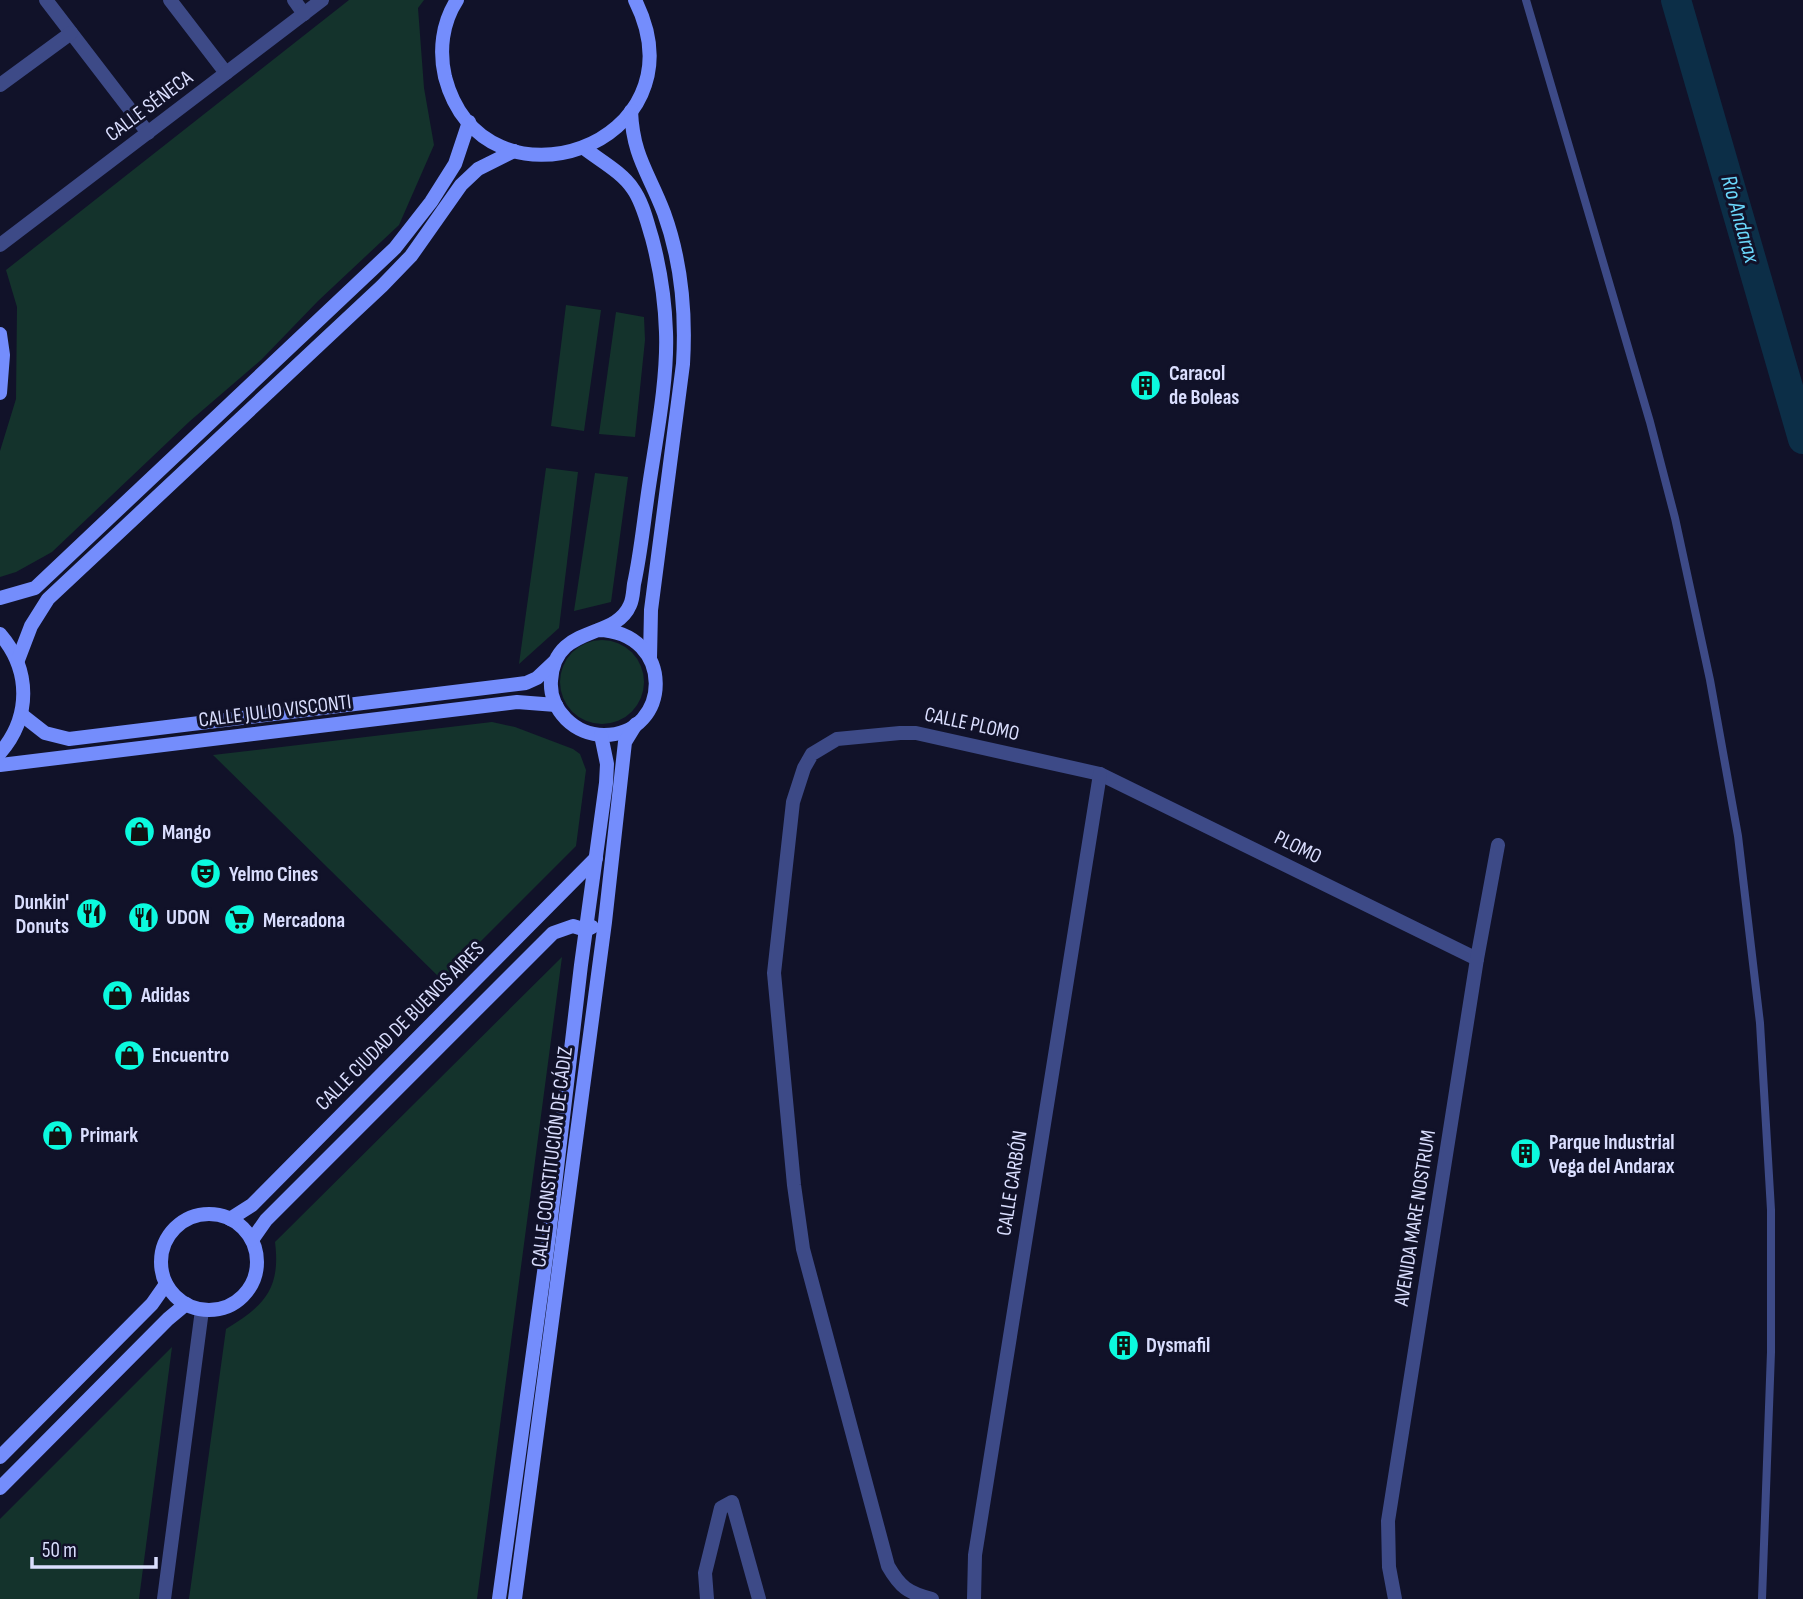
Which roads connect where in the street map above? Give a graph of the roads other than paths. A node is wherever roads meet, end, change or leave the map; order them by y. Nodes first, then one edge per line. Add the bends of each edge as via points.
1 (46, 0) edge
2 (170, 0) edge
3 (294, 0) edge
4 (322, 0) edge
5 (457, 0) edge
6 (635, 0) edge
7 (1526, 0) edge
8 (304, 14) junction
9 (71, 33) junction
10 (226, 73) junction
11 (0, 85) edge
12 (631, 111) junction
13 (469, 122) junction
14 (148, 133) junction
15 (584, 148) junction
16 (514, 151) junction
17 (0, 245) edge
18 (0, 334) edge
19 (0, 393) edge
20 (0, 597) edge
21 (598, 631) junction
22 (0, 634) edge
23 (650, 658) junction
24 (18, 660) junction
25 (555, 662) junction
26 (556, 705) junction
27 (22, 715) junction
28 (636, 723) junction
29 (601, 735) junction
30 (0, 753) edge
31 (0, 765) edge
32 (1100, 774) junction
33 (1499, 845) dead end
34 (596, 858) junction
35 (605, 922) junction
36 (586, 930) junction
37 (1477, 959) junction
38 (230, 1219) junction
39 (252, 1240) junction
40 (166, 1284) junction
41 (186, 1304) junction
42 (202, 1310) junction
43 (0, 1457) edge
44 (0, 1488) edge
45 (164, 1599) edge
46 (499, 1599) edge
47 (515, 1599) edge
48 (707, 1599) edge
49 (759, 1599) edge
50 (932, 1599) edge
51 (974, 1599) edge
52 (1395, 1599) edge
53 (1762, 1599) edge

1 - 9 street
2 - 10 street
3 - 8 street
4 - 8 street, CALLE SÉNECA
5 - 13 street via 445,26 443,67 448,87
6 - 12 street via 643,15 649,55 641,93
7 - 53 lane via 1675,518 1738,836 1760,1023 1771,1210
8 - 10 street, CALLE SÉNECA
9 - 11 street
9 - 14 street
10 - 14 street, CALLE SÉNECA
12 - 15 street via 603,139
12 - 23 street via 638,157 664,213 676,260 685,333 651,610
13 - 16 street via 482,135
13 - 20 street via 456,164 395,248 36,588
14 - 17 street, CALLE SÉNECA
15 - 16 street via 550,156
15 - 21 street via 633,188 645,213 656,255 666,333 630,607
16 - 24 street via 478,169 461,185 411,256 382,286 48,599
18 - 19 street
21 - 23 street via 625,634
21 - 25 street via 568,644
22 - 24 street
23 - 28 street via 654,697
24 - 27 street via 24,687
25 - 26 street via 551,683
25 - 27 street, CALLE JULIO VISCONTI via 526,683 69,739 45,733
26 - 29 street via 569,723
26 - 31 street, CALLE JULIO VISCONTI via 517,702
27 - 30 street
28 - 29 street
28 - 35 street, CALLE CONSTITUCIÓN DE CÁDIZ via 625,742
29 - 34 street, CALLE CONSTITUCIÓN DE CÁDIZ via 607,764
32 - 37 street, PLOMO
32 - 50 street, CALLE PLOMO via 933,736 900,733 837,739 812,754 793,802 775,973 803,1249 888,1566 897,1582
32 - 51 street, CALLE CARBÓN via 977,1541
33 - 37 street, AVENIDA MARE NOSTRUM
34 - 36 street, CALLE CONSTITUCIÓN DE CÁDIZ
34 - 38 street, CALLE CIUDAD DE BUENOS AIRES via 251,1205
35 - 36 street, CALLE CIUDAD DE BUENOS AIRES
35 - 47 street, CALLE CONSTITUCIÓN DE CÁDIZ
36 - 39 street, CALLE CIUDAD DE BUENOS AIRES via 573,926 552,933 266,1220
36 - 46 street, CALLE CONSTITUCIÓN DE CÁDIZ
37 - 52 street, AVENIDA MARE NOSTRUM via 1388,1521
38 - 39 street
38 - 40 street via 200,1216 175,1229 162,1255
39 - 42 street via 256,1274 249,1290 228,1306
40 - 41 street
40 - 43 street via 152,1304
41 - 42 street
41 - 44 street
42 - 45 street
48 - 49 street via 705,1573 720,1508 732,1502

